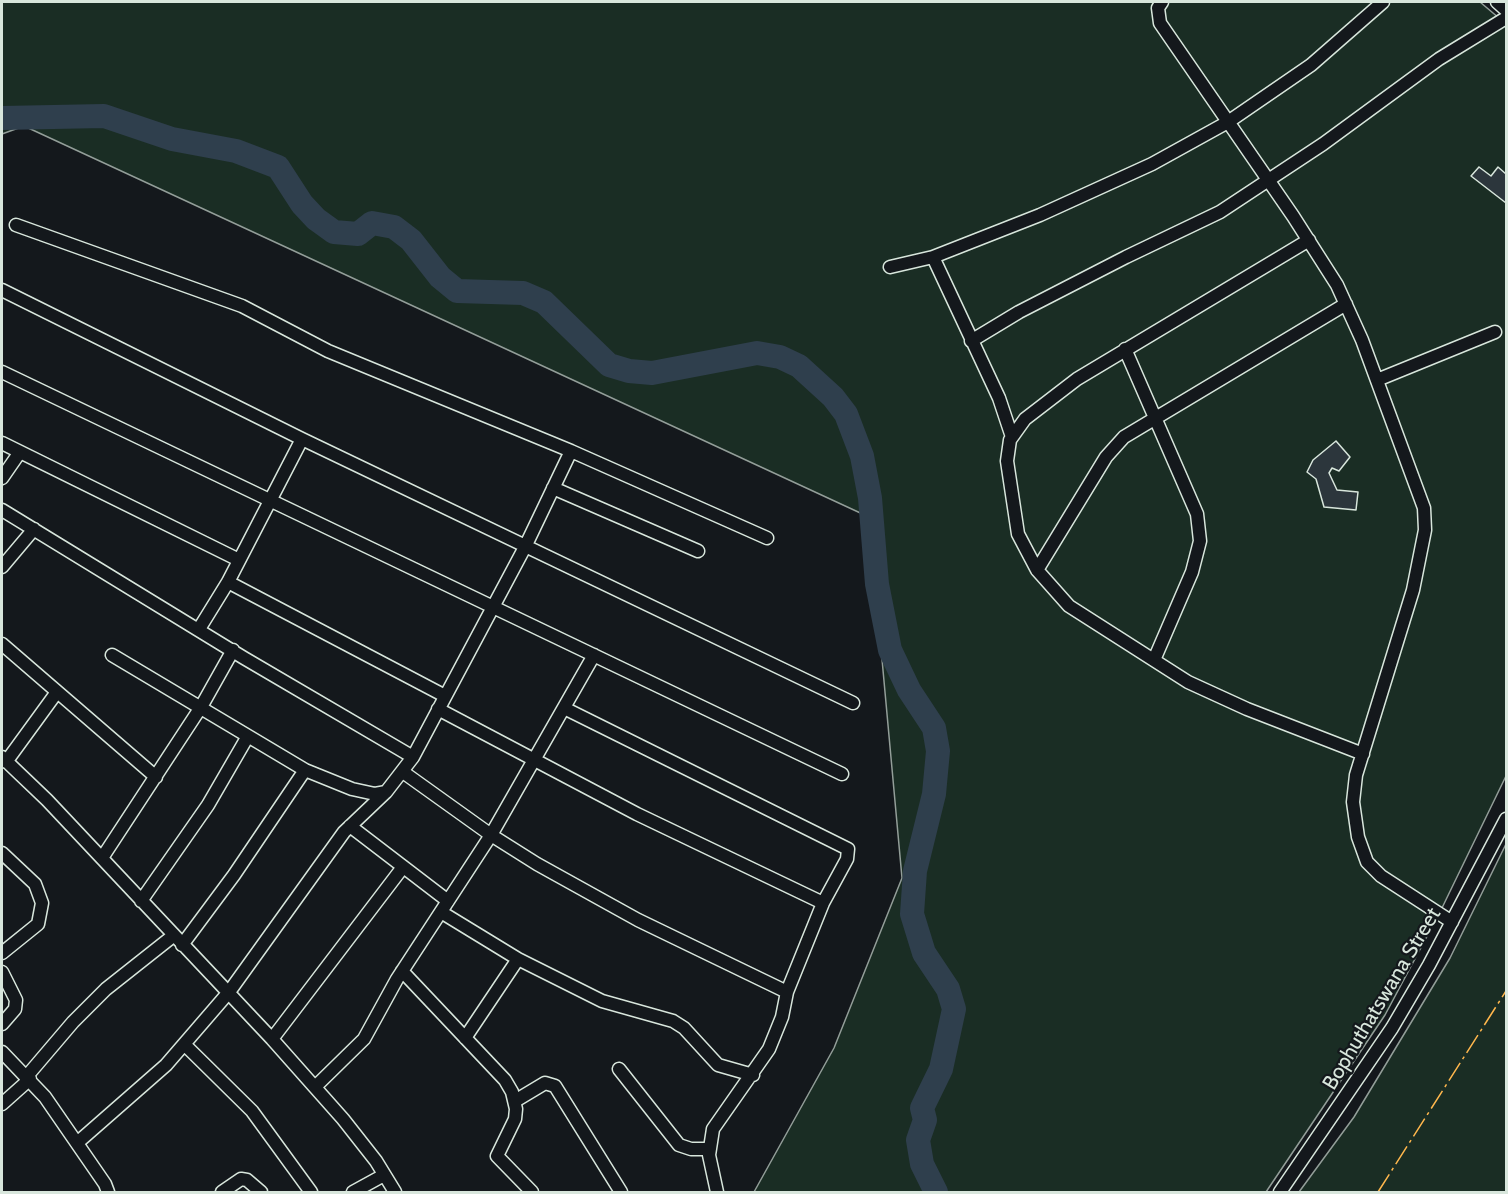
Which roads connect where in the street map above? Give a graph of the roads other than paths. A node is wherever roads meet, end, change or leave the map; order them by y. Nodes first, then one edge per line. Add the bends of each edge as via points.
1 (1162, 2) edge
2 (1383, 2) edge
3 (1497, 2) edge
4 (1506, 10) edge
5 (1506, 18) edge
6 (1228, 122) junction
7 (1269, 181) junction
8 (16, 225) dead end
9 (1309, 240) junction
10 (933, 257) junction
11 (890, 267) dead end
12 (2, 290) edge
13 (1346, 304) junction
14 (1495, 332) dead end
15 (971, 341) junction
16 (1125, 349) junction
17 (2, 372) edge
18 (1377, 380) junction
19 (1155, 418) junction
20 (1012, 437) junction
21 (302, 439) junction
22 (2, 443) edge
23 (571, 451) junction
24 (20, 452) junction
25 (2, 478) edge
26 (553, 488) junction
27 (271, 499) junction
28 (2, 510) edge
29 (34, 529) junction
30 (767, 538) dead end
31 (525, 547) junction
32 (698, 551) dead end
33 (239, 560) junction
34 (2, 567) edge
35 (1037, 570) junction
36 (228, 582) junction
37 (493, 607) junction
38 (199, 629) junction
39 (6, 647) edge
40 (233, 650) junction
41 (112, 655) dead end
42 (594, 655) junction
43 (1154, 660) junction
44 (2, 661) edge
45 (57, 692) junction
46 (445, 696) junction
47 (853, 703) dead end
48 (201, 707) junction
49 (564, 708) junction
50 (438, 709) junction
51 (248, 736) junction
52 (1363, 754) junction
53 (413, 757) junction
54 (4, 760) edge
55 (536, 761) junction
56 (305, 770) junction
57 (403, 772) junction
58 (842, 774) dead end
59 (156, 777) junction
60 (386, 792) junction
61 (1506, 819) edge
62 (350, 826) junction
63 (491, 835) junction
64 (2, 853) edge
65 (102, 858) junction
66 (403, 867) junction
67 (141, 901) junction
68 (448, 901) junction
69 (823, 903) junction
70 (441, 912) junction
71 (1452, 922) junction
72 (178, 940) junction
73 (2, 953) edge
74 (518, 959) junction
75 (402, 971) junction
76 (2, 972) edge
77 (229, 992) junction
78 (788, 992) junction
79 (2, 1024) edge
80 (465, 1038) junction
81 (272, 1039) junction
82 (184, 1044) junction
83 (2, 1052) edge
84 (619, 1069) dead end
85 (753, 1075) junction
86 (28, 1078) junction
87 (315, 1087) junction
88 (515, 1101) junction
89 (2, 1104) edge
90 (77, 1143) junction
91 (709, 1149) junction
92 (384, 1175) junction
93 (108, 1192) edge
94 (222, 1192) edge
95 (261, 1192) edge
96 (311, 1192) edge
97 (352, 1192) edge
98 (395, 1192) edge
99 (532, 1192) edge
100 (621, 1192) edge
101 (717, 1192) edge
102 (1280, 1192) edge

1 - 6 street via 1158,8 1160,23
2 - 6 street via 1311,65
3 - 4 street
5 - 7 street via 1439,59
6 - 7 street
6 - 10 street via 1152,164 1040,215
7 - 9 street
7 - 15 street via 1220,212 1107,267
8 - 23 street via 242,306 328,351
9 - 13 street
9 - 16 street
10 - 11 street
10 - 15 street
12 - 21 street
13 - 18 street
13 - 19 street
14 - 18 street
15 - 20 street via 999,398
16 - 19 street
16 - 20 street via 1025,419
17 - 27 street
18 - 52 street via 1424,508 1425,530 1413,590
19 - 35 street via 1124,437 1107,457
19 - 43 street via 1197,514 1200,541 1192,572
20 - 35 street via 1007,461 1018,534
21 - 27 street
21 - 31 street
22 - 24 street
23 - 26 street
23 - 30 street
24 - 25 street
24 - 33 street
26 - 31 street
26 - 32 street
27 - 33 street
27 - 37 street
28 - 29 street
29 - 34 street
29 - 38 street
31 - 37 street
31 - 47 street
33 - 36 street
35 - 43 street via 1069,606
36 - 38 street
36 - 46 street
37 - 42 street
37 - 46 street
38 - 40 street
39 - 44 street
39 - 45 street
40 - 48 street
40 - 53 street
41 - 48 street
42 - 49 street
42 - 58 street
43 - 52 street via 1188,682 1247,709
45 - 54 street
45 - 59 street
46 - 50 street
48 - 51 street
48 - 59 street
49 - 55 street
49 - 69 street via 848,849 847,859
50 - 53 street
50 - 55 street
51 - 56 street
51 - 67 street via 208,805
52 - 71 street via 1353,802 1358,837 1367,862 1381,876
53 - 57 street
54 - 65 street
55 - 63 street
55 - 69 street
56 - 60 street via 352,789
56 - 72 street via 234,875
57 - 60 street
57 - 63 street
59 - 65 street
60 - 62 street
61 - 71 street, Bophuthatswana Street
62 - 66 street
62 - 77 street
63 - 68 street
63 - 78 street via 638,920
64 - 73 street via 35,884 42,903 39,924
65 - 67 street
66 - 68 street
66 - 81 street
67 - 72 street
68 - 70 street
69 - 78 street
70 - 74 street
70 - 75 street
71 - 102 street, Bophuthatswana Street via 1365,1070
72 - 77 street
72 - 86 street via 106,989 73,1022
74 - 80 street
74 - 85 street via 602,1001 673,1021 718,1065
75 - 80 street
75 - 87 street via 364,1039
76 - 79 street via 16,1000 15,1009
77 - 81 street
77 - 82 street
78 - 85 street via 777,1030
80 - 88 street via 505,1080
81 - 87 street
82 - 90 street via 128,1101
82 - 96 street via 252,1111
83 - 86 street
84 - 91 street via 679,1145
85 - 91 street via 713,1129
86 - 89 street
86 - 90 street
87 - 92 street
88 - 99 street via 515,1119 497,1156
88 - 100 street via 545,1083 555,1086
90 - 93 street
91 - 101 street
92 - 97 street
92 - 98 street
94 - 95 street via 241,1179

